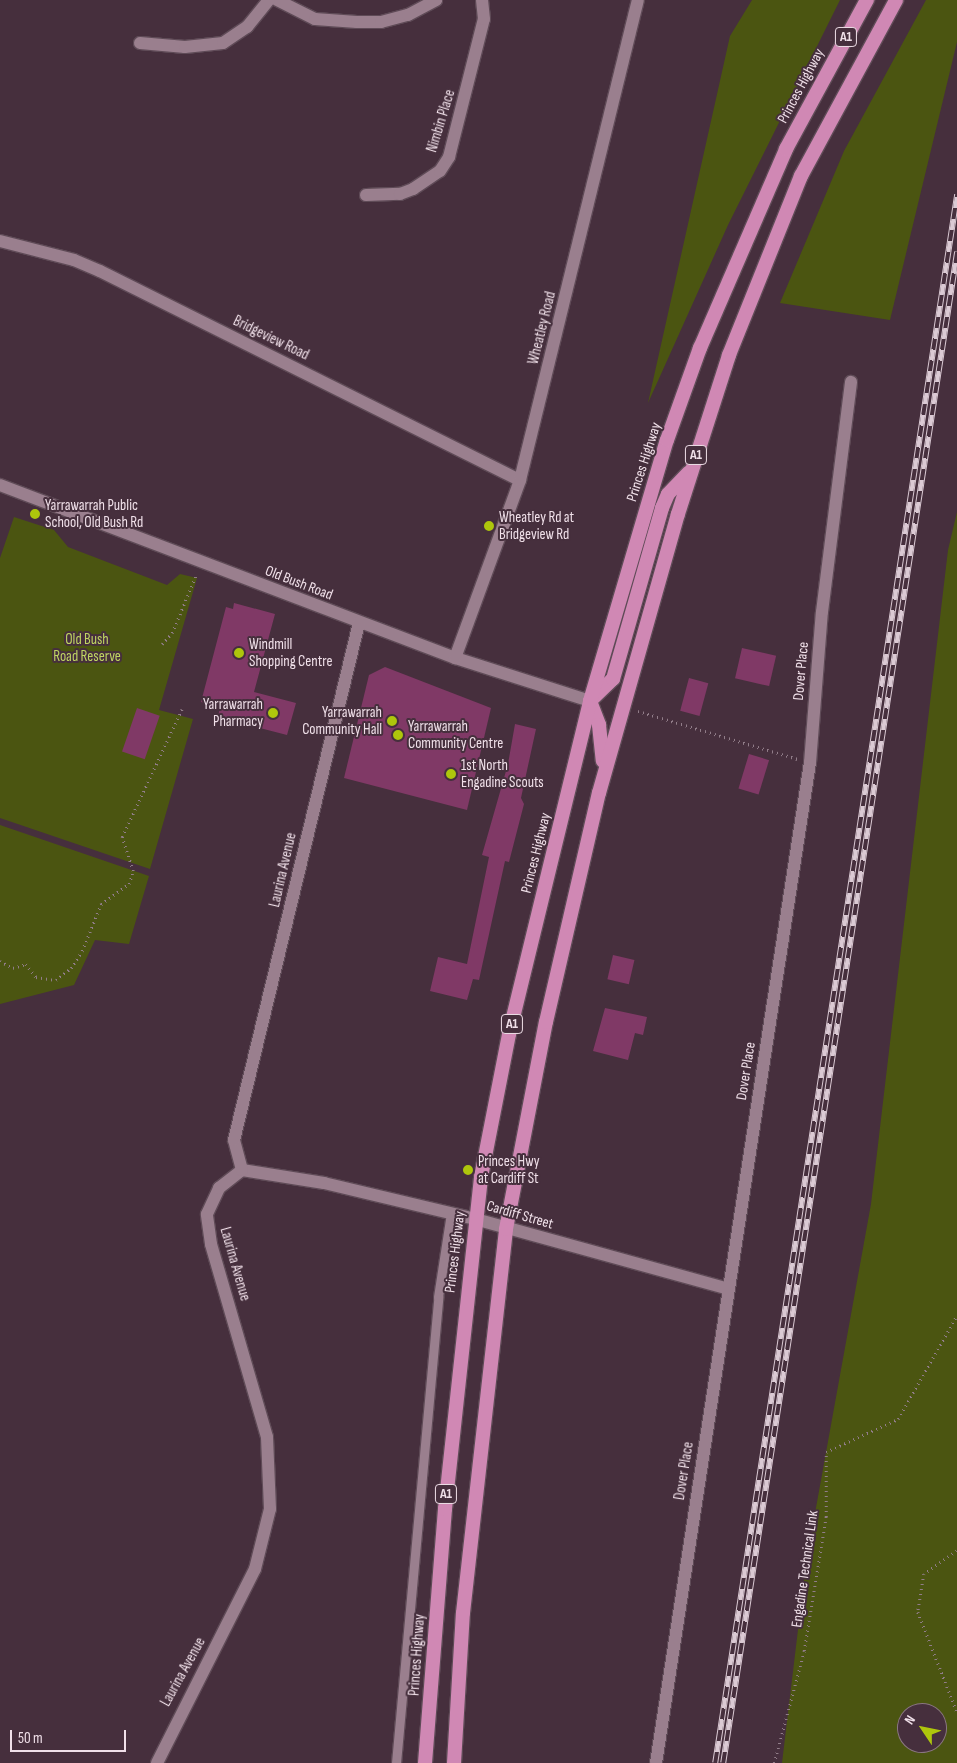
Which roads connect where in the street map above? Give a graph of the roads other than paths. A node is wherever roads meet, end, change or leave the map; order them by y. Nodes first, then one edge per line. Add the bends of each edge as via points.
1 (269, 0) edge
2 (277, 0) edge
3 (436, 0) edge
4 (482, 0) edge
5 (638, 0) edge
6 (867, 0) edge
7 (896, 0) edge
8 (140, 42) dead end
9 (366, 195) dead end
10 (0, 241) edge
11 (851, 382) dead end
12 (691, 470) junction
13 (520, 480) junction
14 (0, 485) edge
15 (359, 623) junction
16 (455, 658) junction
17 (590, 701) junction
18 (604, 772) junction
19 (242, 1170) junction
20 (451, 1213) junction
21 (475, 1219) junction
22 (506, 1229) junction
23 (729, 1289) junction
24 (157, 1763) edge
25 (396, 1763) edge
26 (425, 1763) edge
27 (454, 1763) edge
28 (656, 1763) edge

1 - 8 street via 247,27 223,42 184,47
2 - 3 street via 315,19 365,22 408,15
4 - 9 street, Nimbin Place via 484,19 449,157 440,171 413,189
5 - 13 street, Wheatley Road
6 - 17 highway, Princes Highway / A1 via 786,149 717,304 667,440
7 - 12 highway, A1 via 801,176 729,355
10 - 13 street, Bridgeview Road via 74,260 100,271
11 - 23 street, Dover Place via 822,612 810,763
12 - 17 highway via 668,494 662,508 613,679
12 - 18 highway, A1
13 - 16 street, Wheatley Road
14 - 15 street, Old Bush Road
15 - 16 street, Old Bush Road
15 - 19 street, Laurina Avenue via 234,1140
16 - 17 street, Old Bush Road
17 - 18 highway via 598,725
17 - 21 highway, Princes Highway / A1 via 509,1034
18 - 22 highway, A1 via 546,1022
19 - 20 street, Cardiff Street via 324,1183
19 - 24 street, Laurina Avenue via 213,1196 207,1222 267,1437 270,1509 263,1546 247,1587
20 - 21 street, Cardiff Street
20 - 25 lane via 438,1297
21 - 22 street, Cardiff Street
21 - 26 highway, Princes Highway / A1 via 445,1510
22 - 23 street, Cardiff Street
22 - 27 highway, A1 via 463,1614
23 - 28 street, Dover Place

